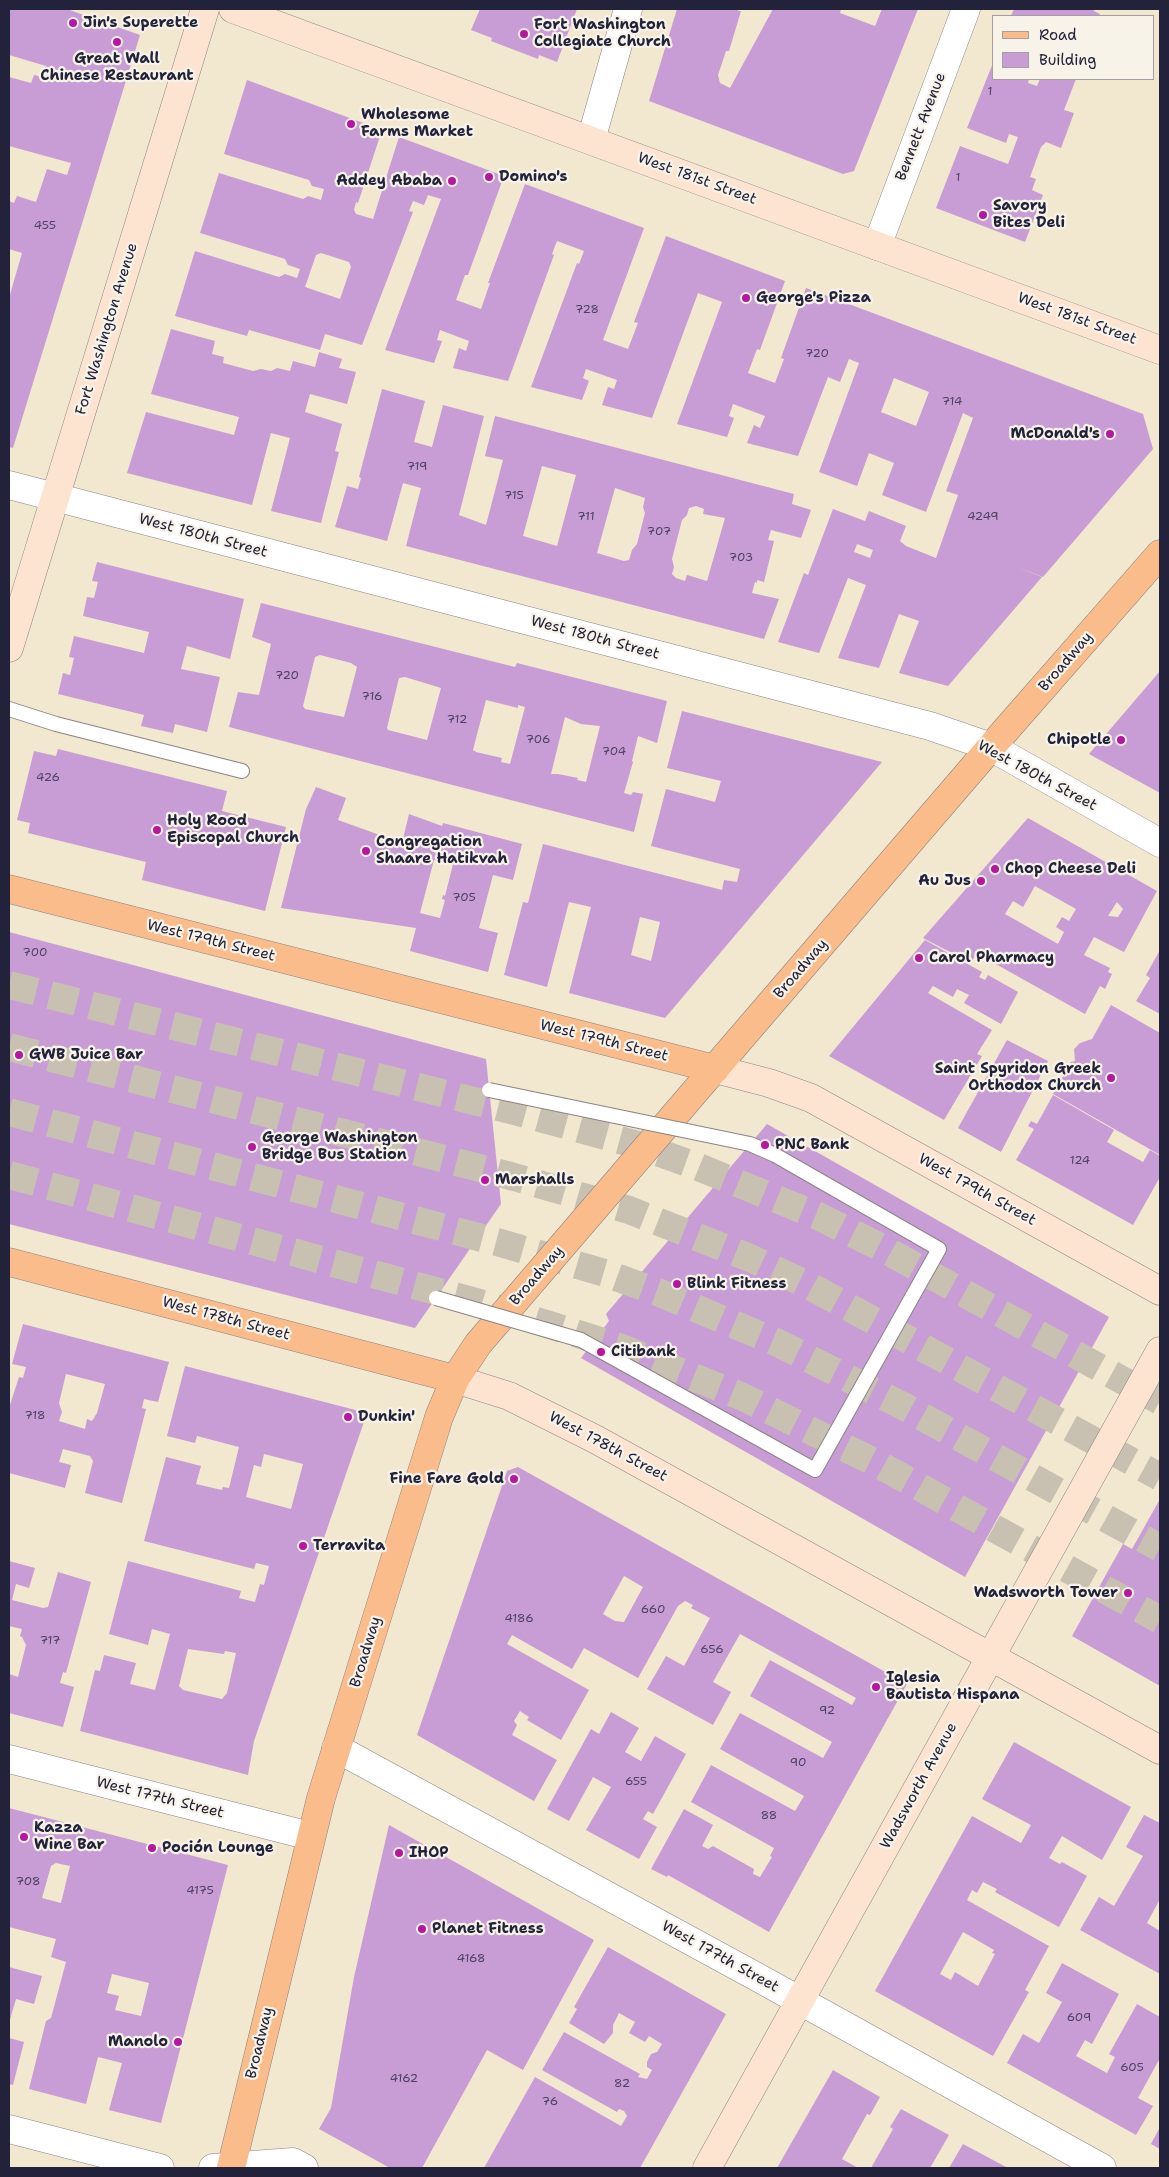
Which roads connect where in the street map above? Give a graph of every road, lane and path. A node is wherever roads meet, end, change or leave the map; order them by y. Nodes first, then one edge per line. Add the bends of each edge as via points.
1 (205, 9) edge
2 (233, 9) edge
3 (628, 9) edge
4 (966, 9) edge
5 (591, 140) junction
6 (877, 246) junction
7 (1160, 350) edge
8 (9, 485) edge
9 (55, 497) junction
10 (1160, 554) edge
11 (9, 648) edge
12 (9, 709) edge
13 (991, 748) junction
14 (242, 771) dead end
15 (1160, 843) edge
16 (9, 889) edge
17 (715, 1070) junction
18 (489, 1090) dead end
19 (9, 1262) edge
20 (1160, 1291) edge
21 (436, 1298) dead end
22 (1160, 1351) edge
23 (455, 1379) junction
24 (991, 1656) junction
25 (336, 1748) junction
26 (1160, 1750) edge
27 (9, 1759) edge
28 (310, 1836) junction
29 (800, 2000) junction
30 (9, 2129) edge
31 (160, 2168) edge
32 (225, 2168) edge
33 (304, 2168) edge
34 (708, 2168) edge
35 (1102, 2168) edge

1 - 9 main road, Fort Washington Avenue
2 - 5 main road, West 181st Street
3 - 5 street
4 - 6 street, Bennett Avenue
5 - 6 main road, West 181st Street
6 - 7 main road, West 181st Street
8 - 9 street, West 180th Street
9 - 11 main road, Fort Washington Avenue
9 - 13 street, West 180th Street via 930,726
10 - 13 main road, Broadway
12 - 14 lane
13 - 15 street, West 180th Street
13 - 17 main road, Broadway
16 - 17 main road, West 179th Street
17 - 20 main road, West 179th Street via 769,1083 811,1098
17 - 23 main road, Broadway via 478,1344
18 - 21 lane, bridge via 750,1144 775,1155 939,1249 815,1470 581,1340
19 - 23 main road, West 178th Street
22 - 24 main road, Wadsworth Avenue
23 - 24 main road, West 178th Street via 509,1396 587,1435
23 - 25 main road, Broadway via 440,1417
24 - 26 main road, West 178th Street
24 - 29 main road, Wadsworth Avenue
25 - 28 main road, Broadway
25 - 29 street, West 177th Street
27 - 28 street, West 177th Street
28 - 32 main road, Broadway
29 - 34 main road, Wadsworth Avenue
29 - 35 street, West 177th Street
30 - 31 street
32 - 33 street via 293,2162

